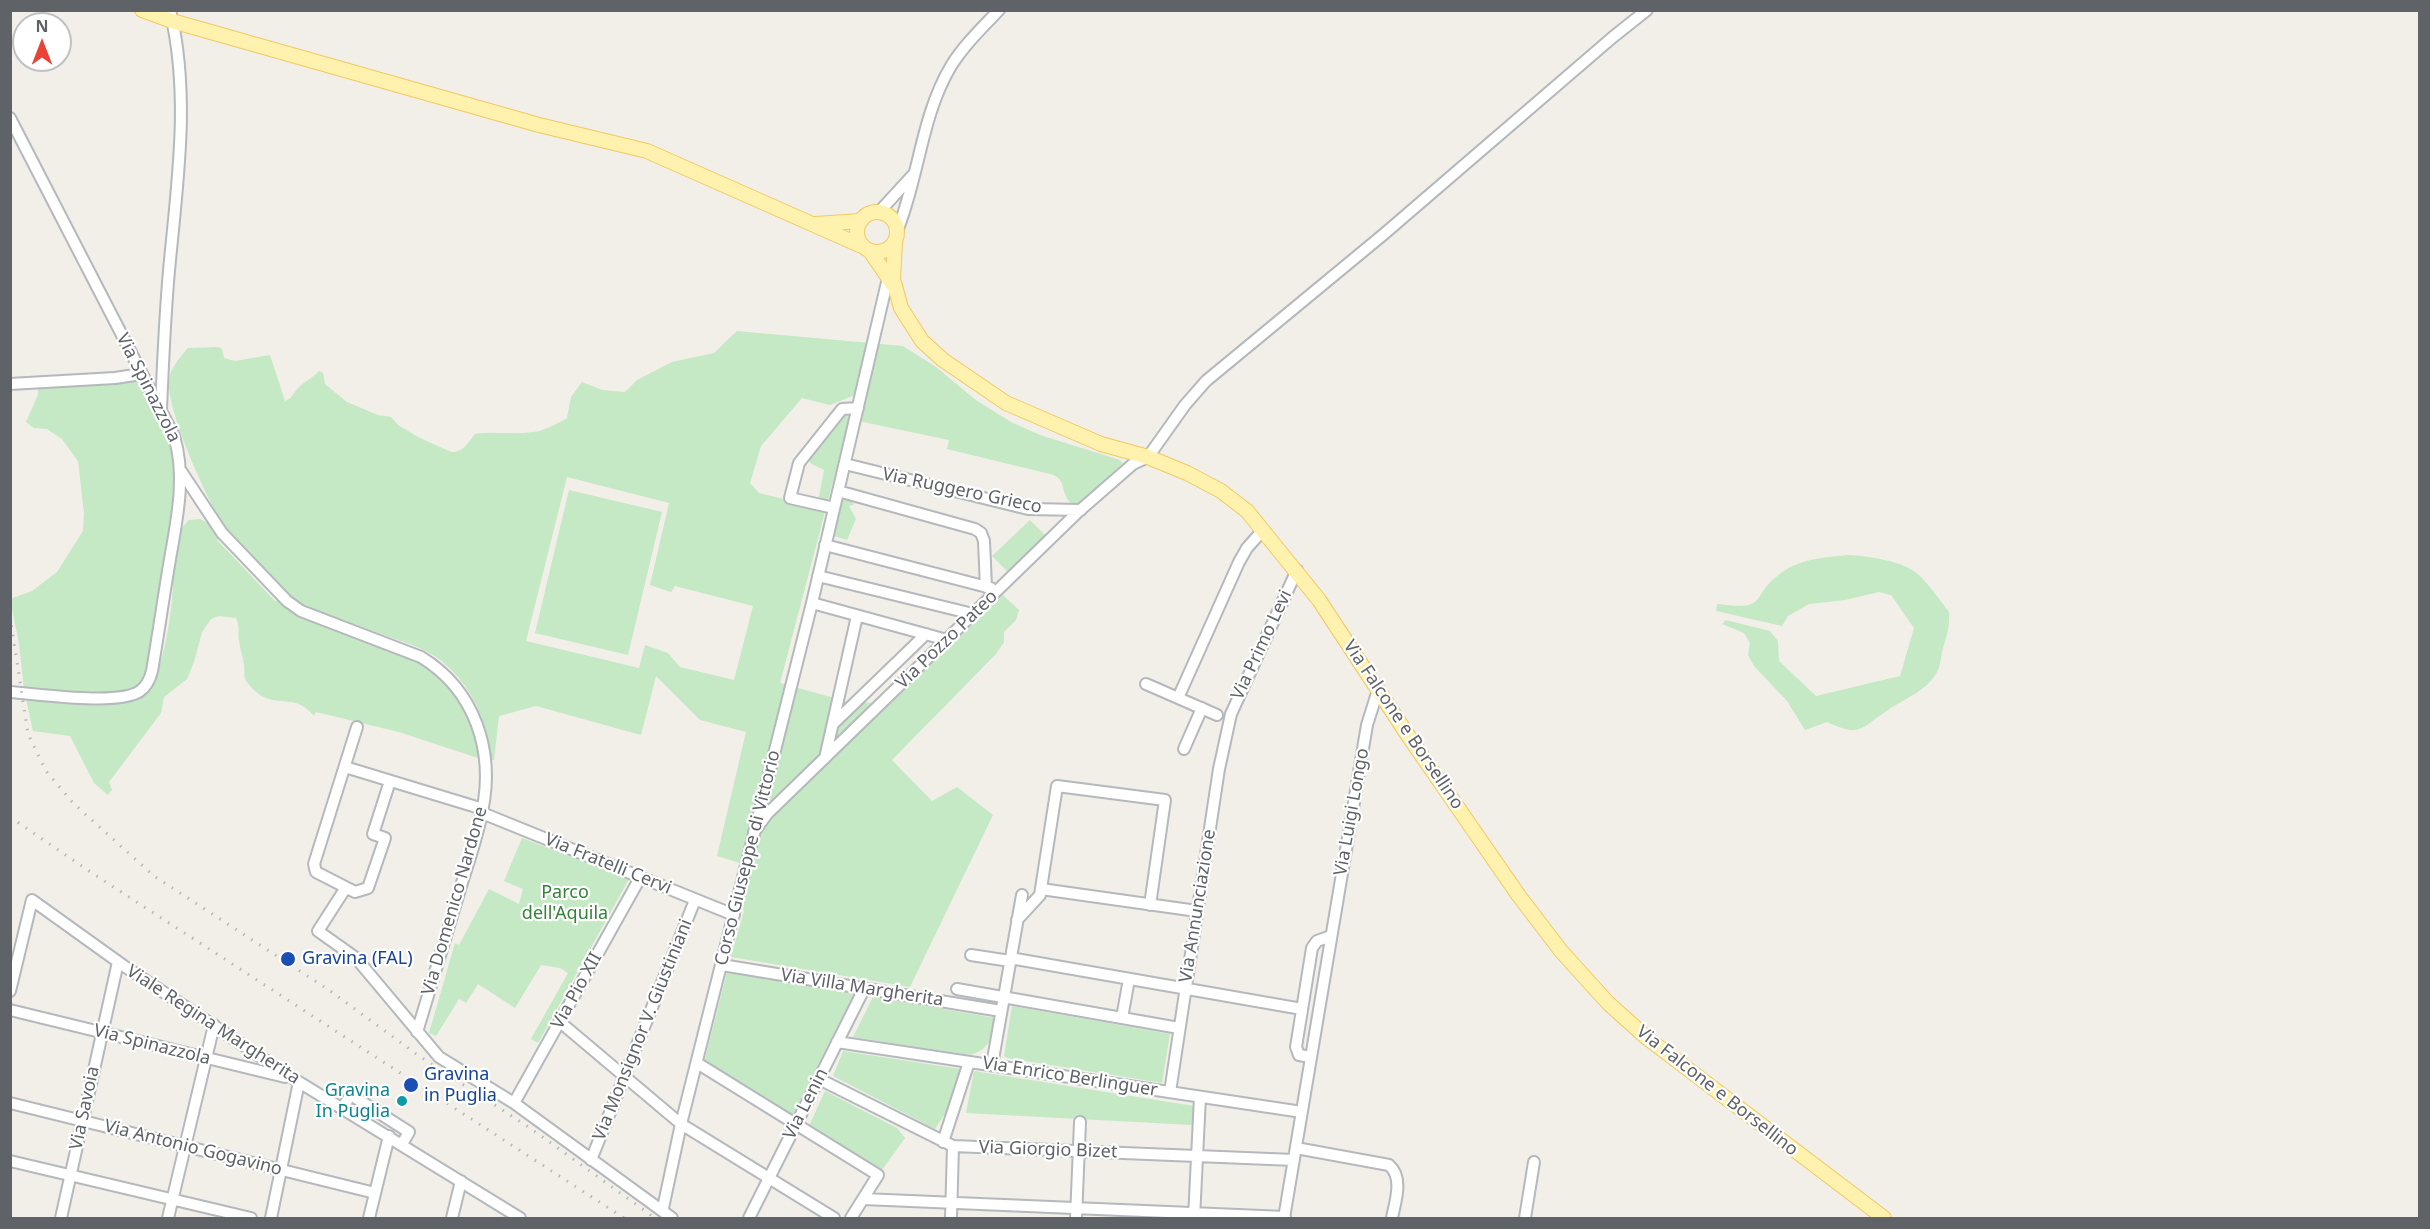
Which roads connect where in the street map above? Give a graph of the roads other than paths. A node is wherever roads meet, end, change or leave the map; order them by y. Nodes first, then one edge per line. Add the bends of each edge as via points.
1 (142, 10) edge
2 (999, 10) edge
3 (1647, 10) edge
4 (171, 16) edge
5 (10, 118) edge
6 (915, 172) junction
7 (879, 212) junction
8 (861, 221) junction
9 (813, 224) junction
10 (896, 236) junction
11 (867, 249) junction
12 (892, 283) junction
13 (141, 374) junction
14 (10, 384) edge
15 (858, 408) junction
16 (161, 411) junction
17 (1148, 457) junction
18 (845, 464) junction
19 (181, 471) junction
20 (838, 491) junction
21 (834, 508) junction
22 (1081, 510) junction
23 (1263, 530) junction
24 (825, 545) junction
25 (1297, 570) junction
26 (818, 576) junction
27 (986, 586) junction
28 (998, 590) junction
29 (812, 603) junction
30 (973, 614) junction
31 (857, 616) junction
32 (926, 634) junction
33 (947, 639) junction
34 (1146, 684) dead end
35 (1378, 690) junction
36 (10, 692) edge
37 (1178, 698) junction
38 (1202, 708) junction
39 (1217, 715) dead end
40 (1229, 721) joint
41 (833, 724) junction
42 (357, 727) dead end
43 (1184, 748) dead end
44 (825, 758) junction
45 (345, 767) junction
46 (390, 781) junction
47 (483, 811) junction
48 (754, 832) junction
49 (640, 878) junction
50 (345, 889) junction
51 (1041, 889) junction
52 (1022, 895) dead end
53 (695, 900) junction
54 (1150, 904) junction
55 (1197, 911) junction
56 (734, 915) junction
57 (1017, 920) junction
58 (1331, 936) junction
59 (971, 955) dead end
60 (1010, 960) junction
61 (118, 962) junction
62 (722, 964) junction
63 (1129, 979) junction
64 (864, 988) junction
65 (957, 989) dead end
66 (1186, 989) junction
67 (10, 991) edge
68 (1004, 997) junction
69 (1302, 1009) junction
70 (10, 1010) edge
71 (1001, 1011) junction
72 (1122, 1018) junction
73 (560, 1022) junction
74 (214, 1026) junction
75 (1179, 1028) junction
76 (417, 1032) junction
77 (101, 1033) junction
78 (837, 1042) junction
79 (1311, 1057) junction
80 (206, 1058) junction
81 (969, 1062) junction
82 (697, 1063) junction
83 (992, 1065) junction
84 (624, 1078) junction
85 (819, 1079) junction
86 (297, 1080) junction
87 (1170, 1092) junction
88 (1200, 1096) junction
89 (10, 1103) edge
90 (514, 1103) junction
91 (342, 1108) junction
92 (1302, 1112) junction
93 (82, 1121) junction
94 (1080, 1122) dead end
95 (681, 1124) junction
96 (796, 1125) junction
97 (389, 1136) junction
98 (402, 1144) junction
99 (948, 1144) junction
100 (186, 1147) junction
101 (1296, 1148) junction
102 (1079, 1152) junction
103 (1197, 1156) junction
104 (591, 1160) junction
105 (1293, 1160) junction
106 (10, 1161) edge
107 (1534, 1162) dead end
108 (282, 1170) junction
109 (71, 1175) junction
110 (769, 1179) junction
111 (461, 1181) junction
112 (375, 1193) junction
113 (863, 1199) junction
114 (172, 1200) junction
115 (952, 1204) junction
116 (666, 1213) edge
117 (1077, 1214) edge
118 (1194, 1216) edge
119 (61, 1218) edge
120 (168, 1218) edge
121 (251, 1218) edge
122 (271, 1218) edge
123 (369, 1218) edge
124 (452, 1218) edge
125 (520, 1218) edge
126 (749, 1218) edge
127 (834, 1218) edge
128 (851, 1218) edge
129 (951, 1218) edge
130 (1284, 1218) edge
131 (1392, 1218) edge
132 (1525, 1218) edge
133 (1884, 1218) edge

1 - 4 main road
2 - 6 street via 951,66 934,103
3 - 17 street via 1206,381
4 - 9 main road via 527,122 647,151
4 - 16 street via 181,72 182,118
5 - 13 street, Via Spinazzola
6 - 7 street
6 - 10 street
7 - 8 main road
7 - 10 main road via 893,220
8 - 9 main road
8 - 11 main road via 857,232
9 - 11 main road
10 - 11 main road via 881,252
10 - 12 main road, Via Falcone e Borsellino
11 - 12 main road, Via Falcone e Borsellino
12 - 15 street, Corso Giuseppe di Vittorio
12 - 17 main road, Via Falcone e Borsellino via 901,308 922,341 967,378 1006,403 1047,422 1101,444
13 - 14 street
13 - 16 street, Via Spinazzola
15 - 18 street, Corso Giuseppe di Vittorio
15 - 21 street via 842,410 797,466 790,498
16 - 19 street, Via Spinazzola via 177,444
17 - 22 street, Via Pozzo Pateo via 1133,464
17 - 23 main road, Via Falcone e Borsellino via 1221,491 1247,511
18 - 20 street, Corso Giuseppe di Vittorio
18 - 22 street, Via Ruggero Grieco via 1028,509
19 - 36 street, Via Spinazzola via 178,513 148,683 130,696 102,699
19 - 47 street, Via Domenico Nardone via 222,533 287,602 301,611 421,657 453,683 481,733 486,767
20 - 21 street, Corso Giuseppe di Vittorio
20 - 27 street via 975,529 984,541
21 - 24 street, Corso Giuseppe di Vittorio
22 - 28 street, Via Pozzo Pateo
23 - 25 main road, Via Falcone e Borsellino
23 - 37 street via 1239,562
24 - 26 street, Corso Giuseppe di Vittorio
24 - 27 street
25 - 35 main road, Via Falcone e Borsellino
25 - 40 street, Via Primo Levi
26 - 29 street, Corso Giuseppe di Vittorio
26 - 30 street
27 - 28 street
28 - 30 street, Via Pozzo Pateo
29 - 31 street
29 - 48 street, Corso Giuseppe di Vittorio
30 - 33 street, Via Pozzo Pateo
31 - 32 street
31 - 41 street
32 - 33 street
32 - 41 street, Via Pozzo Pateo
33 - 44 street, Via Pozzo Pateo
34 - 37 street
35 - 58 street, Via Luigi Longo via 1367,725
35 - 133 main road, Via Falcone e Borsellino via 1519,896 1608,1003 1647,1038
37 - 38 street
38 - 39 street
38 - 43 street
40 - 55 street, Via Annunciazione
41 - 44 street
42 - 45 street
44 - 48 street, Via Pozzo Pateo
45 - 46 street, Via Fratelli Cervi
45 - 50 street via 314,867
46 - 47 street, Via Fratelli Cervi
46 - 50 street via 373,834 385,838 370,885 358,893
47 - 49 street, Via Fratelli Cervi
47 - 76 street, Via Domenico Nardone
48 - 56 street, Corso Giuseppe di Vittorio
49 - 53 street, Via Fratelli Cervi
49 - 73 street, Via Pio XII
50 - 76 street via 318,931 356,958
51 - 54 street
51 - 54 street via 1057,786 1165,800
51 - 57 street
52 - 57 street
53 - 56 street, Via Fratelli Cervi
53 - 84 street, Via Monsignor V. Giustiniani
54 - 55 street
55 - 66 street, Via Annunciazione
56 - 62 street, Corso Giuseppe di Vittorio
57 - 60 street
58 - 69 street via 1317,941 1312,948
58 - 79 street, Via Luigi Longo
59 - 60 street
60 - 63 street
60 - 68 street
61 - 67 street, Viale Regina Margherita via 32,900
61 - 74 street, Viale Regina Margherita
61 - 77 street, Via Savoia
62 - 64 street, Via Villa Margherita
62 - 82 street, Corso Giuseppe di Vittorio
63 - 66 street
63 - 72 street
64 - 71 street, Via Villa Margherita
64 - 78 street, Via Lenin
65 - 68 street, Via Villa Margherita
66 - 69 street
66 - 75 street, Via Annunciazione
68 - 71 street
68 - 72 street, Via Villa Margherita
69 - 79 street via 1296,1052
70 - 77 street, Via Spinazzola
71 - 83 street
72 - 75 street, Via Villa Margherita
73 - 84 street
73 - 90 street, Via Pio XII
74 - 80 street
74 - 86 street, Viale Regina Margherita
75 - 87 street, Via Annunciazione
76 - 90 street via 439,1057
77 - 80 street, Via Spinazzola
77 - 93 street, Via Savoia
78 - 81 street, Via Enrico Berlinguer
78 - 85 street, Via Lenin
79 - 92 street, Via Luigi Longo
80 - 86 street, Via Spinazzola
80 - 100 street
81 - 83 street, Via Enrico Berlinguer
81 - 99 street
82 - 95 street, Corso Giuseppe di Vittorio
82 - 96 street
83 - 87 street, Via Enrico Berlinguer
84 - 95 street
84 - 104 street, Via Monsignor V. Giustiniani
85 - 96 street, Via Lenin
85 - 99 street, Via Giorgio Bizet
86 - 91 street, Viale Regina Margherita
86 - 108 street
87 - 88 street, Via Enrico Berlinguer
88 - 92 street, Via Enrico Berlinguer
88 - 103 street
89 - 93 street, Via Antonio Gogavino
90 - 104 street
91 - 97 street, Viale Regina Margherita
91 - 98 street via 351,1095 409,1132
92 - 101 street, Via Luigi Longo
93 - 100 street, Via Antonio Gogavino
93 - 109 street, Via Savoia
94 - 102 street
95 - 110 street
95 - 116 street, Corso Giuseppe di Vittorio
96 - 110 street, Via Lenin
96 - 113 street via 878,1176
97 - 98 street, Viale Regina Margherita
97 - 112 street
98 - 111 street, Viale Regina Margherita
99 - 102 street, Via Giorgio Bizet
99 - 115 street
100 - 108 street, Via Antonio Gogavino
100 - 114 street
101 - 105 street, Via Luigi Longo
101 - 131 street via 1389,1165 1398,1182
102 - 103 street, Via Giorgio Bizet
102 - 117 street
103 - 105 street, Via Giorgio Bizet
103 - 118 street
104 - 116 street
105 - 130 street, Via Luigi Longo
106 - 109 street
107 - 132 street
108 - 112 street, Via Antonio Gogavino
108 - 122 street
109 - 114 street
109 - 119 street, Via Savoia
110 - 126 street, Via Lenin
110 - 127 street
111 - 124 street
111 - 125 street, Viale Regina Margherita
112 - 123 street
113 - 115 street
113 - 128 street
114 - 120 street
114 - 121 street
115 - 117 street
115 - 129 street
117 - 118 street
118 - 130 street

